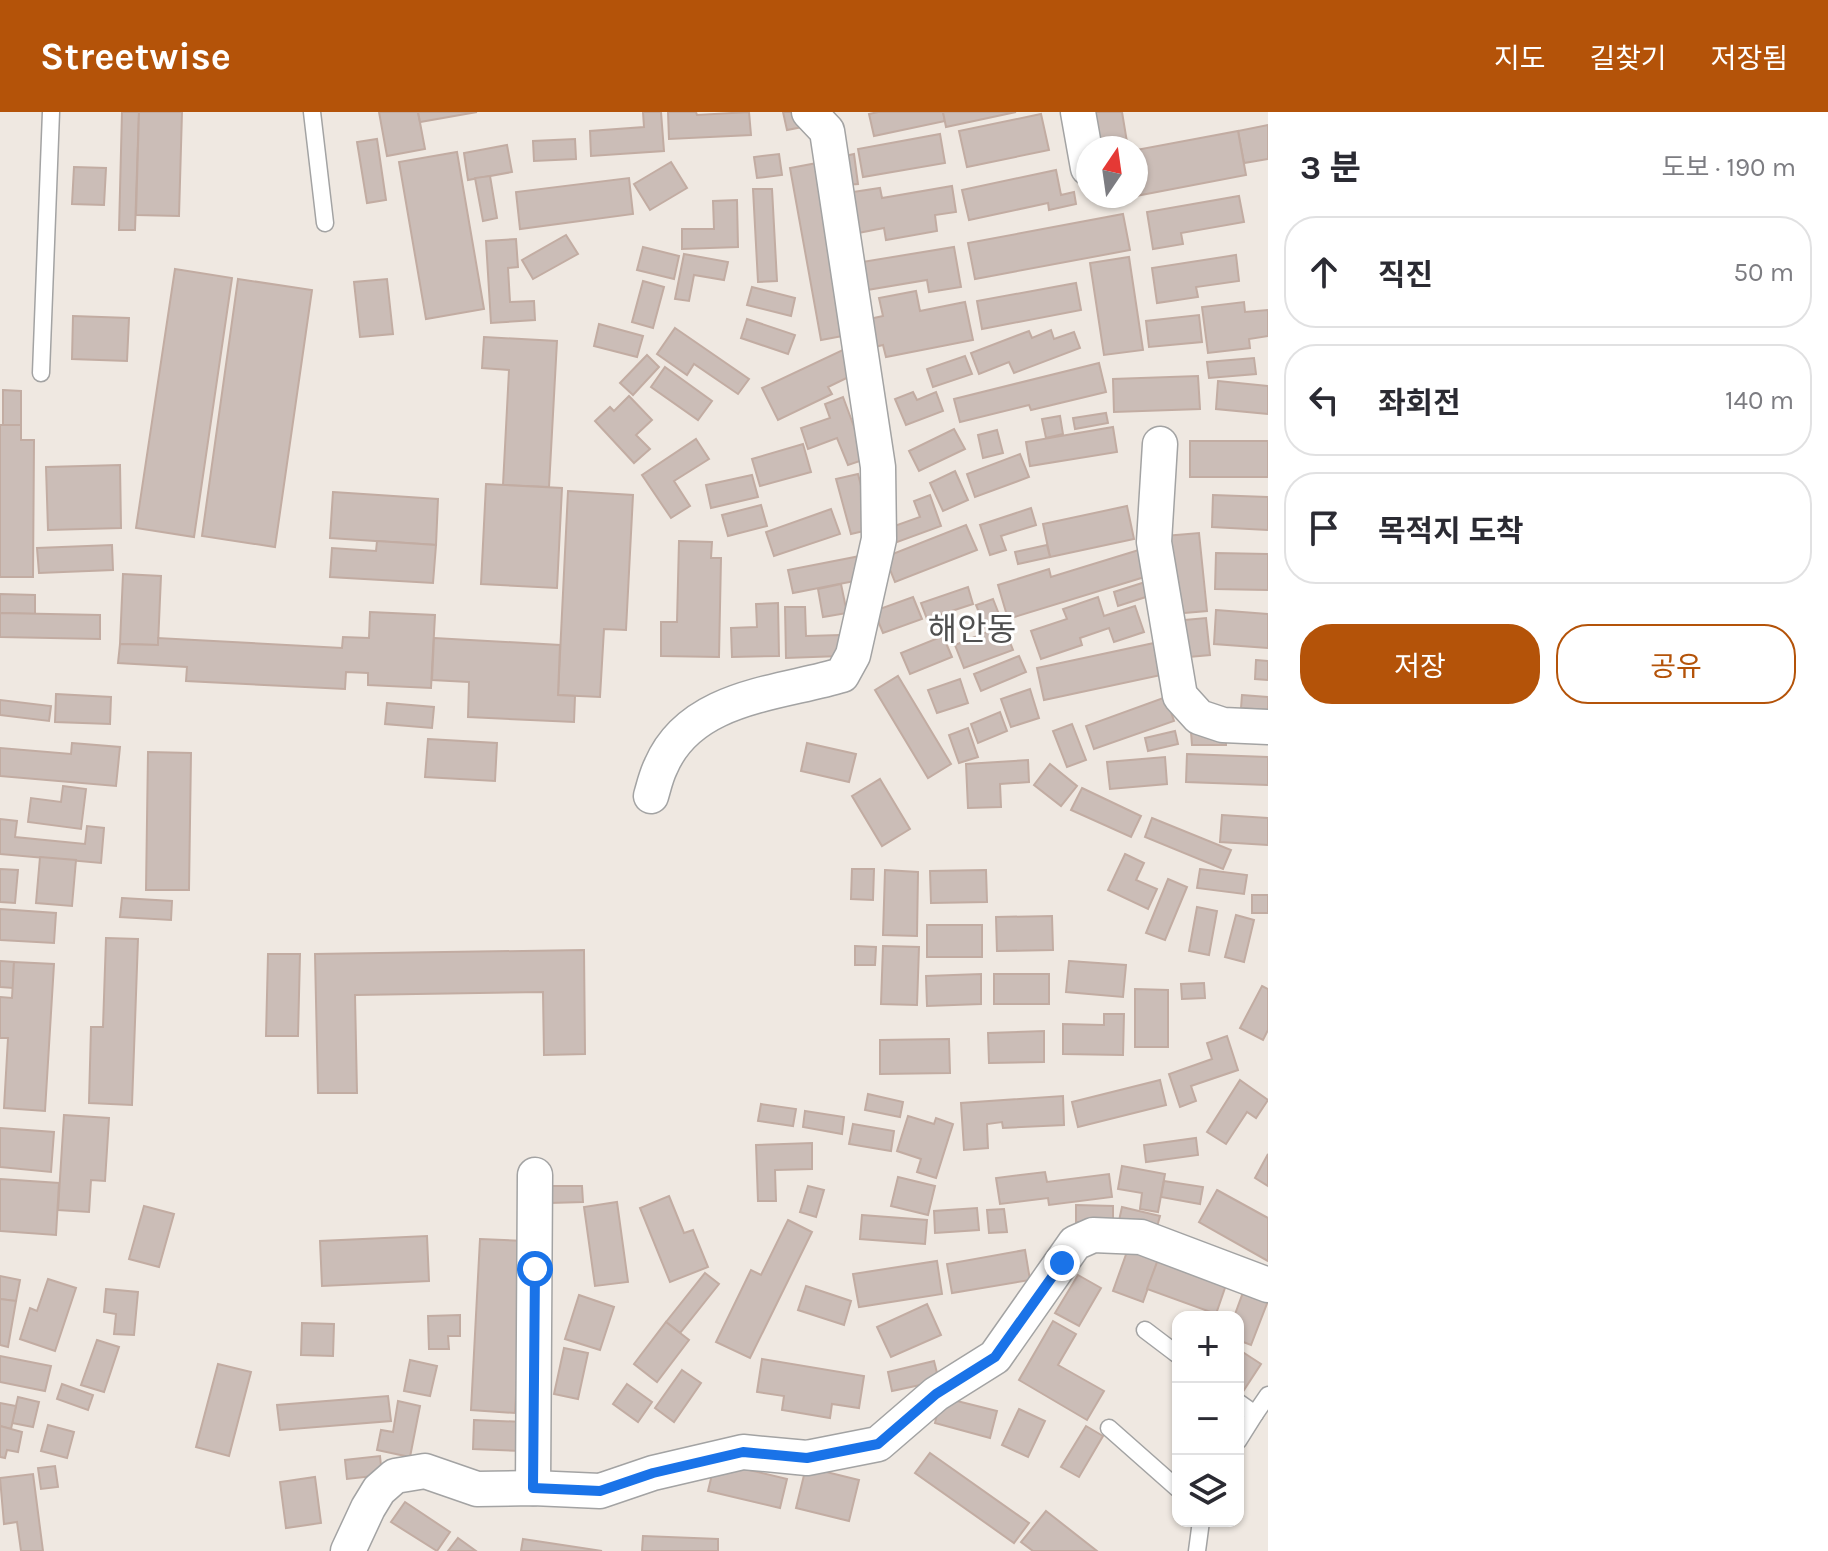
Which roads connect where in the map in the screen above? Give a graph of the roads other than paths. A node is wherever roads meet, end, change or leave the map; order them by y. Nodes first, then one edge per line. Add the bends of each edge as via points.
1 (51, 112) edge
2 (312, 112) edge
3 (809, 112) edge
4 (1078, 112) edge
5 (1082, 136) edge
6 (325, 223) dead end
7 (41, 373) dead end
8 (1160, 444) dead end
9 (1268, 727) edge
10 (651, 796) dead end
11 (535, 1175) dead end
12 (1268, 1285) edge
13 (1145, 1330) dead end
14 (1172, 1350) edge
15 (1268, 1395) edge
16 (1244, 1406) edge
17 (1255, 1414) junction
18 (1109, 1428) dead end
19 (1244, 1431) edge
20 (1172, 1484) edge
21 (533, 1488) junction
22 (1200, 1527) edge
23 (348, 1551) edge
24 (1197, 1551) edge

1 - 7 lane
2 - 6 lane
3 - 10 street via 827,131 878,467 879,539 853,655 842,675 708,713 672,746
4 - 5 street
8 - 9 street via 1154,542 1180,696 1199,717 1223,725
11 - 21 street
12 - 21 street via 1141,1237 1093,1235 1075,1243 995,1357 936,1394 878,1444 807,1458 743,1452 600,1491
13 - 14 lane
15 - 17 lane
16 - 17 lane
17 - 19 lane
18 - 20 lane
21 - 23 street via 477,1489 425,1471 395,1476 373,1499
22 - 24 lane

